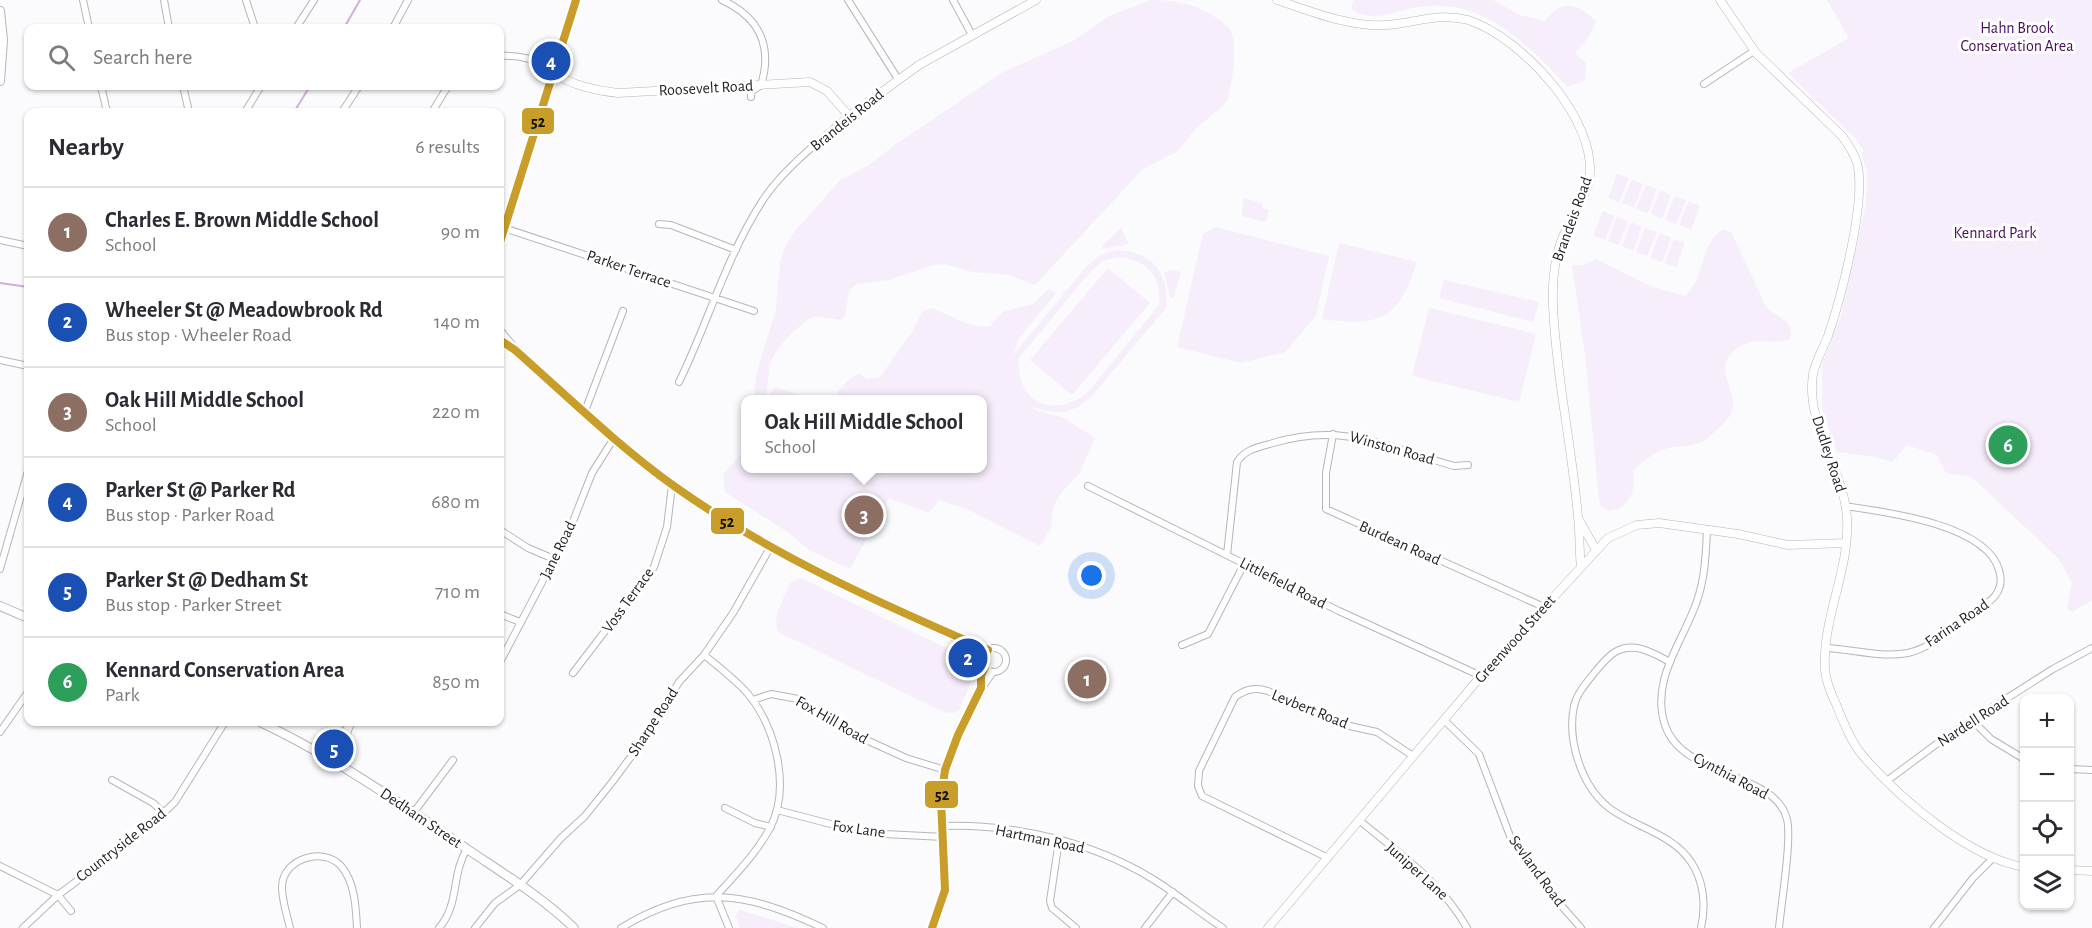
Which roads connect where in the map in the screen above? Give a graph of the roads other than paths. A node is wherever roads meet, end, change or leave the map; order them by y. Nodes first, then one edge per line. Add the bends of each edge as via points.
1 (83, 0) edge
2 (164, 0) edge
3 (246, 0) edge
4 (314, 0) edge
5 (408, 0) edge
6 (576, 0) edge
7 (722, 0) edge
8 (848, 0) edge
9 (953, 0) edge
10 (1036, 0) edge
11 (1277, 0) edge
12 (1720, 0) edge
13 (0, 10) edge
14 (88, 24) edge
15 (168, 24) edge
16 (254, 24) edge
17 (299, 24) edge
18 (395, 24) edge
19 (972, 35) junction
20 (2, 47) edge
21 (1754, 51) junction
22 (504, 56) edge
23 (1, 58) edge
24 (554, 72) junction
25 (898, 79) junction
26 (0, 81) edge
27 (1704, 84) dead end
28 (761, 85) junction
29 (102, 90) edge
30 (184, 90) edge
31 (259, 90) edge
32 (356, 90) edge
33 (446, 90) edge
34 (751, 97) dead end
35 (106, 108) edge
36 (188, 108) edge
37 (247, 108) edge
38 (344, 108) edge
39 (434, 108) edge
40 (849, 116) junction
41 (659, 224) dead end
42 (504, 228) joint
43 (0, 240) edge
44 (24, 245) edge
45 (736, 250) junction
46 (714, 296) junction
47 (623, 311) dead end
48 (753, 311) dead end
49 (504, 335) edge
50 (504, 343) edge
51 (515, 350) junction
52 (0, 360) edge
53 (24, 365) edge
54 (679, 382) dead end
55 (585, 411) junction
56 (1333, 434) junction
57 (614, 438) junction
58 (1467, 465) dead end
59 (24, 485) edge
60 (672, 485) junction
61 (1088, 486) dead end
62 (1845, 506) junction
63 (1579, 520) junction
64 (1707, 529) junction
65 (504, 533) edge
66 (1846, 543) junction
67 (771, 546) junction
68 (1596, 550) junction
69 (1227, 555) junction
70 (554, 559) junction
71 (1244, 564) junction
72 (1581, 567) junction
73 (0, 569) edge
74 (0, 606) edge
75 (1544, 607) junction
76 (24, 616) edge
77 (504, 616) edge
78 (520, 622) junction
79 (948, 633) junction
80 (1182, 645) dead end
81 (1826, 648) junction
82 (2092, 648) edge
83 (988, 650) junction
84 (504, 654) edge
85 (704, 655) junction
86 (982, 659) junction
87 (1670, 662) junction
88 (985, 668) junction
89 (993, 672) junction
90 (573, 673) dead end
91 (1481, 676) junction
92 (981, 688) junction
93 (24, 698) edge
94 (753, 700) junction
95 (1445, 721) junction
96 (1972, 721) junction
97 (223, 726) edge
98 (268, 726) edge
99 (349, 726) edge
100 (0, 732) edge
101 (324, 754) junction
102 (1413, 756) junction
103 (2020, 756) edge
104 (453, 760) dead end
105 (340, 764) junction
106 (2074, 769) edge
107 (945, 770) junction
108 (2092, 770) edge
109 (112, 780) dead end
110 (1888, 780) junction
111 (725, 808) dead end
112 (777, 810) junction
113 (414, 812) junction
114 (164, 813) junction
115 (1360, 821) junction
116 (943, 826) junction
117 (771, 827) junction
118 (944, 837) junction
119 (1059, 840) junction
120 (466, 849) junction
121 (1328, 858) junction
122 (1993, 858) junction
123 (0, 866) edge
124 (2020, 866) edge
125 (2074, 870) edge
126 (2092, 871) edge
127 (520, 885) junction
128 (1173, 892) junction
129 (58, 895) junction
130 (716, 896) junction
131 (71, 911) dead end
132 (23, 928) edge
133 (290, 928) edge
134 (357, 928) edge
135 (439, 928) edge
136 (475, 928) edge
137 (574, 928) edge
138 (621, 928) edge
139 (729, 928) edge
140 (823, 928) edge
141 (932, 928) edge
142 (1076, 928) edge
143 (1145, 928) edge
144 (1223, 928) edge
145 (1268, 928) edge
146 (1467, 928) edge
147 (1581, 928) edge
148 (1701, 928) edge
149 (1779, 928) edge
150 (1934, 928) edge

1 - 14 street
2 - 15 street
3 - 16 street
4 - 17 street
5 - 18 street
6 - 24 main road
7 - 28 street via 746,14 763,35 766,57
8 - 25 street
9 - 19 street
10 - 19 street, Brandeis Road
11 - 63 street, Brandeis Road via 1366,24 1387,25 1437,16 1469,21 1493,32 1523,54 1551,83 1573,115 1588,151 1589,177 1556,258 1553,298
12 - 21 street, Dudley Road
13 - 20 main road
19 - 25 street, Brandeis Road
20 - 23 main road
21 - 27 street
21 - 62 street, Dudley Road via 1842,136 1857,162 1859,189 1852,239 1812,388 1816,417
22 - 24 street via 548,65
23 - 26 main road
24 - 28 street, Roosevelt Road via 560,78 618,93
24 - 42 main road
25 - 40 street, Brandeis Road
28 - 34 street via 751,92
28 - 40 street, Roosevelt Road via 819,85
29 - 35 street
30 - 36 street
31 - 37 street
32 - 38 street
33 - 39 street
40 - 45 street, Brandeis Road via 769,193
41 - 45 street
42 - 46 street, Parker Terrace
43 - 44 street
45 - 46 street, Brandeis Road
46 - 48 street, Parker Terrace
46 - 54 street, Brandeis Road
47 - 55 street
49 - 51 street
50 - 51 street
51 - 55 street
52 - 53 street
55 - 57 street
56 - 58 street, Winston Road via 1357,436 1454,466
56 - 69 street, Winston Road via 1287,438 1241,455
56 - 75 street, Burdean Road via 1326,473 1326,509
57 - 60 street
57 - 70 street, Jane Road via 592,473
59 - 73 street
60 - 67 street
60 - 90 street, Voss Terrace via 667,527 654,567
61 - 69 street, Littlefield Road
62 - 66 street, Dudley Road
62 - 81 street, Farina Road via 1950,529 1986,550 1995,560 2000,588 1994,599 1979,610 1908,653 1884,655
63 - 68 street, Brandeis Road
63 - 72 street, Brandeis Road
64 - 66 street, Greenwood Street via 1788,545
64 - 68 street, Greenwood Street via 1659,523 1637,525 1608,538
64 - 87 street, Cynthia Road via 1697,600
65 - 70 street
66 - 81 street, Dudley Road
67 - 79 street
67 - 85 street, Sharpe Road
68 - 72 street, Greenwood Street
69 - 71 street, Littlefield Road
70 - 78 street, Jane Road
71 - 80 street via 1213,628 1202,638
71 - 91 street, Littlefield Road
72 - 75 street, Greenwood Street
74 - 76 main road
75 - 91 street, Greenwood Street
77 - 78 street
78 - 84 street, Jane Road
79 - 83 street
79 - 86 street
81 - 110 street, Dudley Road via 1827,682 1839,711 1862,755
82 - 96 street, Nardell Road
83 - 86 street
83 - 89 street via 999,649 1006,658 1002,669
85 - 94 street
85 - 127 street, Sharpe Road via 679,682 614,782
86 - 88 street
87 - 148 street via 1638,648 1622,648 1612,653 1577,696 1573,736 1586,780 1600,799 1627,820 1672,843 1691,861 1703,894
87 - 149 street, Cynthia Road via 1660,694 1671,739 1698,761 1771,796 1787,819
88 - 89 street
88 - 92 street
89 - 92 street
91 - 95 street, Greenwood Street
92 - 107 street
93 - 100 street
94 - 107 street, Fox Hill Road via 771,694 798,699 850,734
94 - 112 street via 764,716 776,756
95 - 102 street, Greenwood Street
95 - 147 street, Sevland Road via 1479,754 1510,836
96 - 103 street via 1991,739
96 - 110 street, Nardell Road
97 - 114 street, Countryside Road via 190,782
98 - 101 main road, Dedham Street
99 - 101 main road
99 - 105 main road
101 - 105 main road, Dedham Street
102 - 115 street, Greenwood Street
102 - 121 street, Levbert Road via 1377,732 1336,723 1268,691 1257,688 1235,697 1199,771 1202,796
104 - 113 street
105 - 113 main road, Dedham Street
106 - 108 street
107 - 116 street
109 - 114 street
110 - 122 street, Dudley Road via 1944,831
111 - 117 street
112 - 117 street
112 - 118 street, Fox Lane via 865,833
113 - 120 main road, Dedham Street
114 - 129 street, Countryside Road
115 - 121 street, Greenwood Street
115 - 146 street, Juniper Lane via 1439,888
116 - 118 street
116 - 119 street, Hartman Road via 1023,832
117 - 130 street
118 - 141 street via 945,890
119 - 128 street, Hartman Road via 1118,861
119 - 142 street via 1050,901 1052,908
120 - 127 main road, Dedham Street
120 - 135 street via 458,869 453,905
121 - 145 street, Greenwood Street
122 - 124 street, Dudley Road
122 - 150 street
123 - 129 street
125 - 126 street
127 - 136 street, Sharpe Road via 495,903
127 - 137 main road, Dedham Street via 555,909
128 - 143 street
128 - 144 street, Hartman Road
129 - 131 street
129 - 132 street, Countryside Road
130 - 138 street via 671,902
130 - 139 street
130 - 140 street via 760,903
133 - 134 street via 282,886 284,877 296,863 314,856 326,857 342,867 353,891

